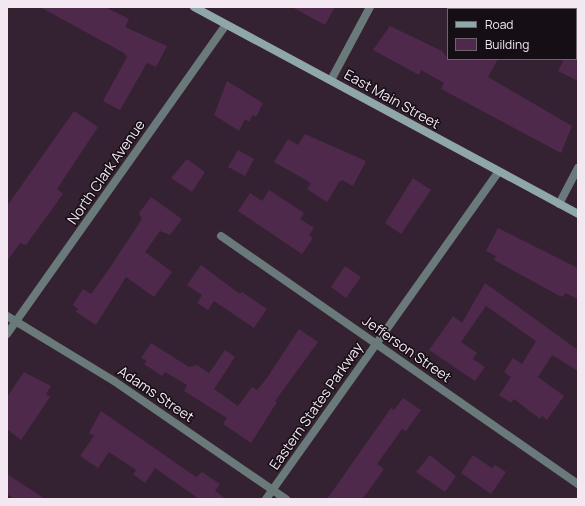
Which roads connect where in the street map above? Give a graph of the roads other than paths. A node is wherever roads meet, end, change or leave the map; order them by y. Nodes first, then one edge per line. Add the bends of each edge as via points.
1 (194, 7) edge
2 (370, 7) edge
3 (226, 25) junction
4 (331, 80) junction
5 (578, 168) edge
6 (498, 172) junction
7 (559, 204) junction
8 (578, 214) edge
9 (221, 236) dead end
10 (7, 316) edge
11 (16, 321) junction
12 (7, 334) edge
13 (376, 344) junction
14 (578, 484) edge
15 (273, 490) junction
16 (266, 499) edge
17 (286, 499) edge

1 - 3 street, East Main Street
2 - 4 street
3 - 4 street, East Main Street
3 - 11 street, North Clark Avenue
4 - 6 street, East Main Street
5 - 7 street
6 - 7 street, East Main Street
6 - 13 street, Eastern States Parkway
7 - 8 street, East Main Street
9 - 13 street, Jefferson Street
10 - 11 street, Adams Street
11 - 12 street, North Clark Avenue
11 - 15 street, Adams Street via 114,381
13 - 14 street, Jefferson Street
13 - 15 street, Eastern States Parkway
15 - 16 street, Eastern States Parkway
15 - 17 street, Adams Street

